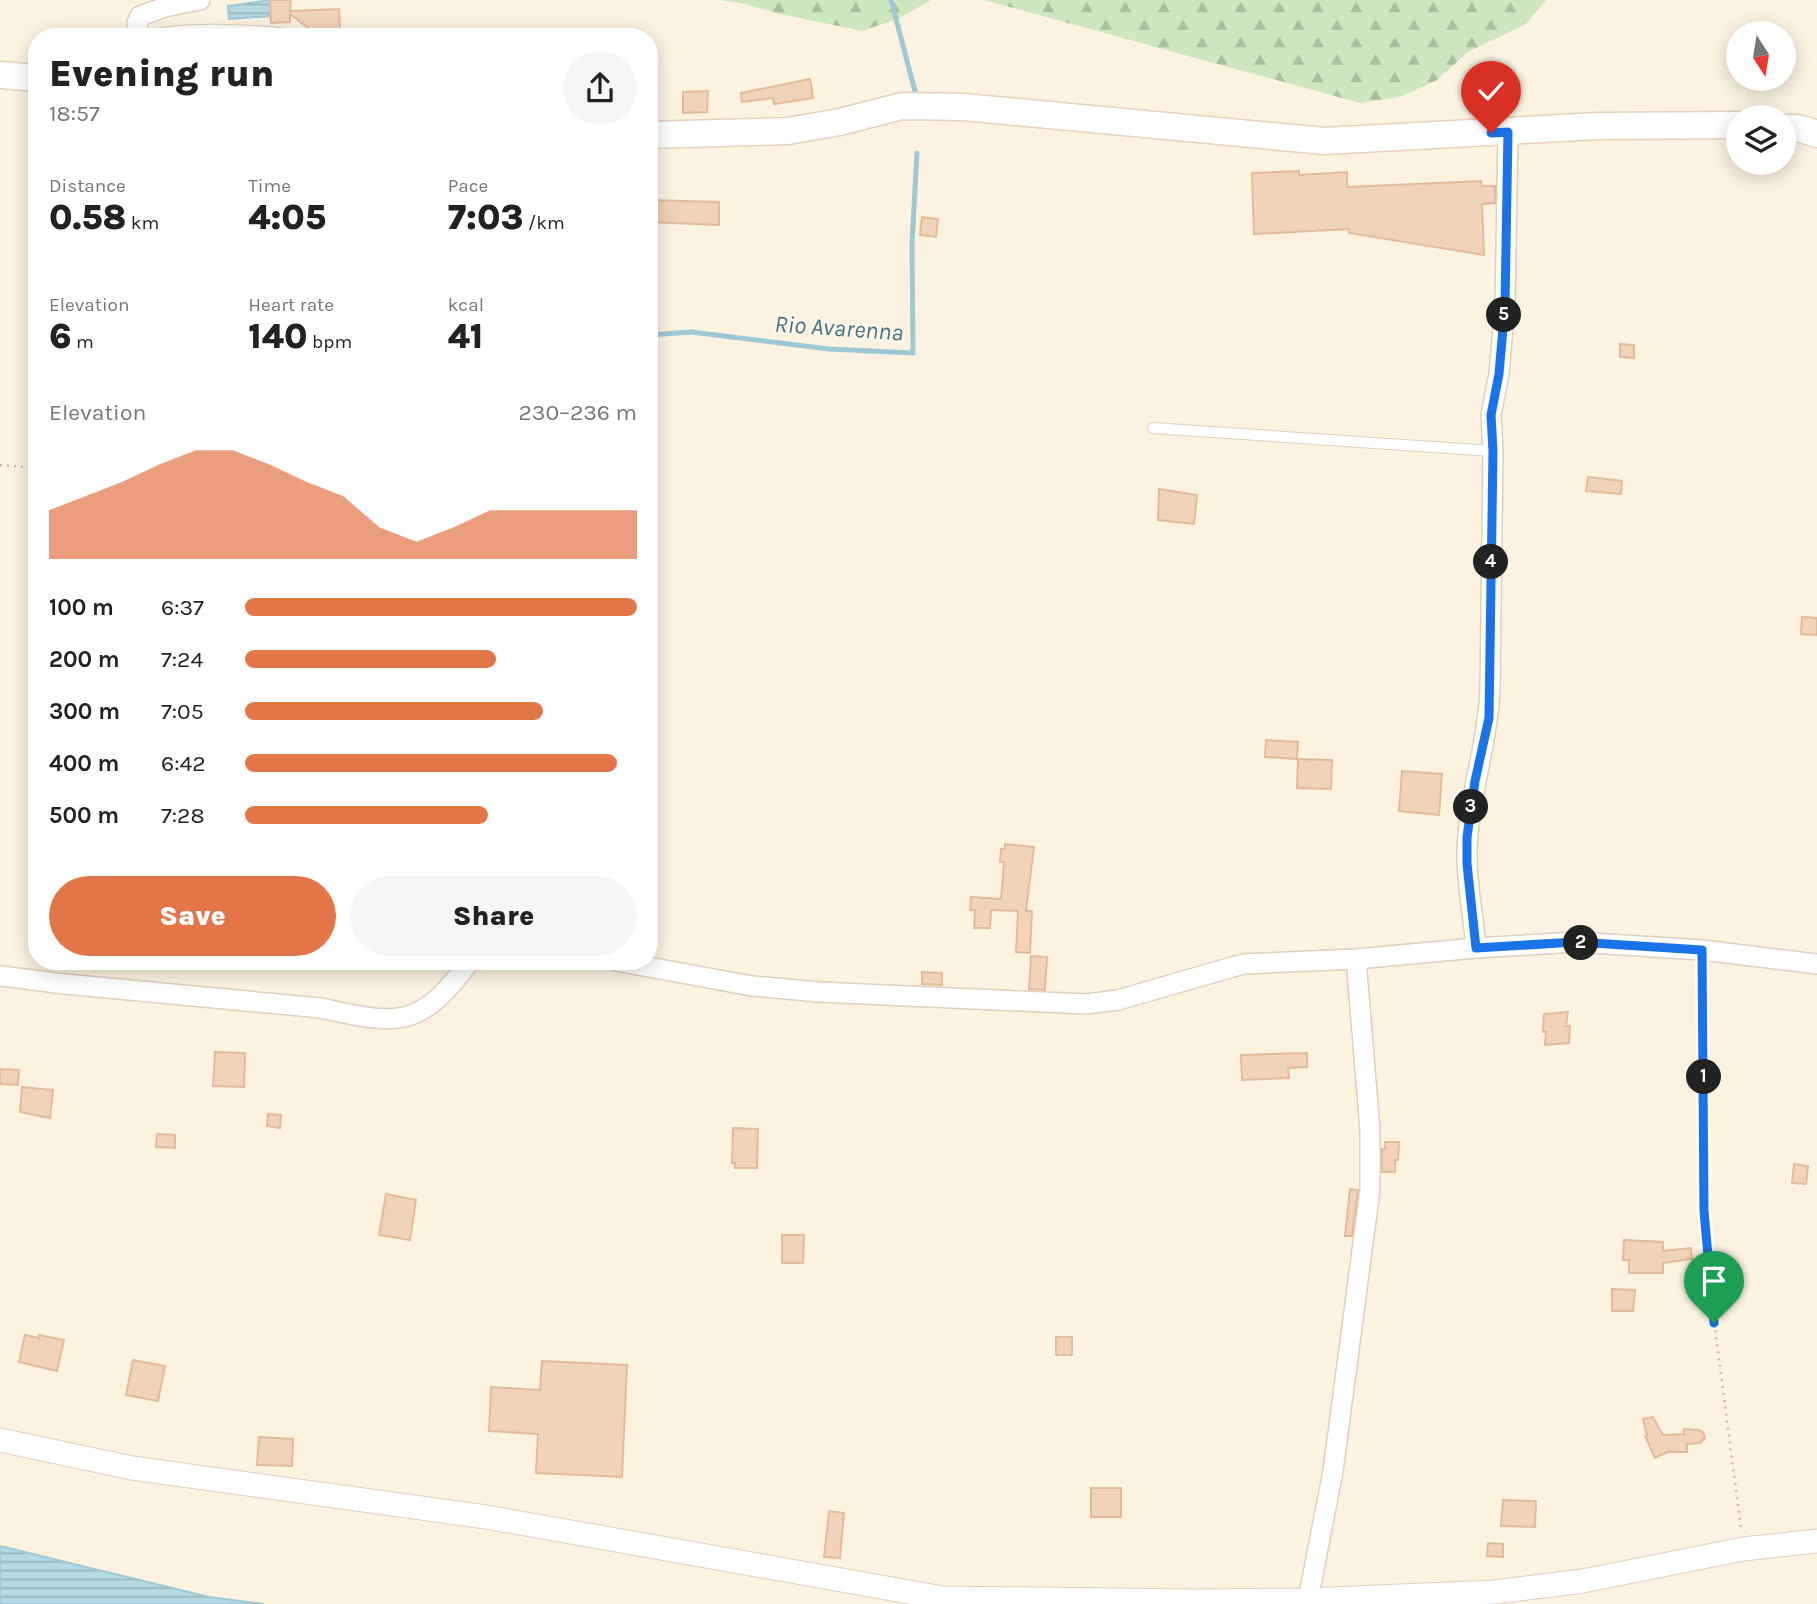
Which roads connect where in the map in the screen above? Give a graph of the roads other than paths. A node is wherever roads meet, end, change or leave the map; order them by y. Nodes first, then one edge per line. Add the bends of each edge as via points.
1 (200, 0) edge
2 (138, 28) edge
3 (0, 75) edge
4 (28, 77) edge
5 (1726, 125) edge
6 (1796, 128) edge
7 (1508, 132) junction
8 (1817, 134) edge
9 (658, 135) edge
10 (1153, 428) dead end
11 (1493, 451) junction
12 (1476, 948) junction
13 (1356, 959) junction
14 (1817, 964) edge
15 (658, 969) edge
16 (463, 970) edge
17 (0, 976) edge
18 (0, 1440) edge
19 (1817, 1541) edge
20 (1308, 1600) junction

1 - 2 street via 140,16
3 - 4 main road
5 - 7 main road
6 - 8 main road
7 - 9 main road via 1325,141 964,107 902,106 789,131
7 - 11 street via 1505,305 1491,415
10 - 11 lane
11 - 12 street via 1489,718 1467,837
12 - 13 street
12 - 14 street via 1576,942
13 - 15 street via 1243,964 1118,1000 1086,1004 819,992 752,986
13 - 20 street via 1371,1143 1370,1190 1333,1471
16 - 17 street via 435,1003 402,1019
18 - 20 street via 132,1468 486,1517 943,1598
19 - 20 street via 1744,1549 1507,1591

